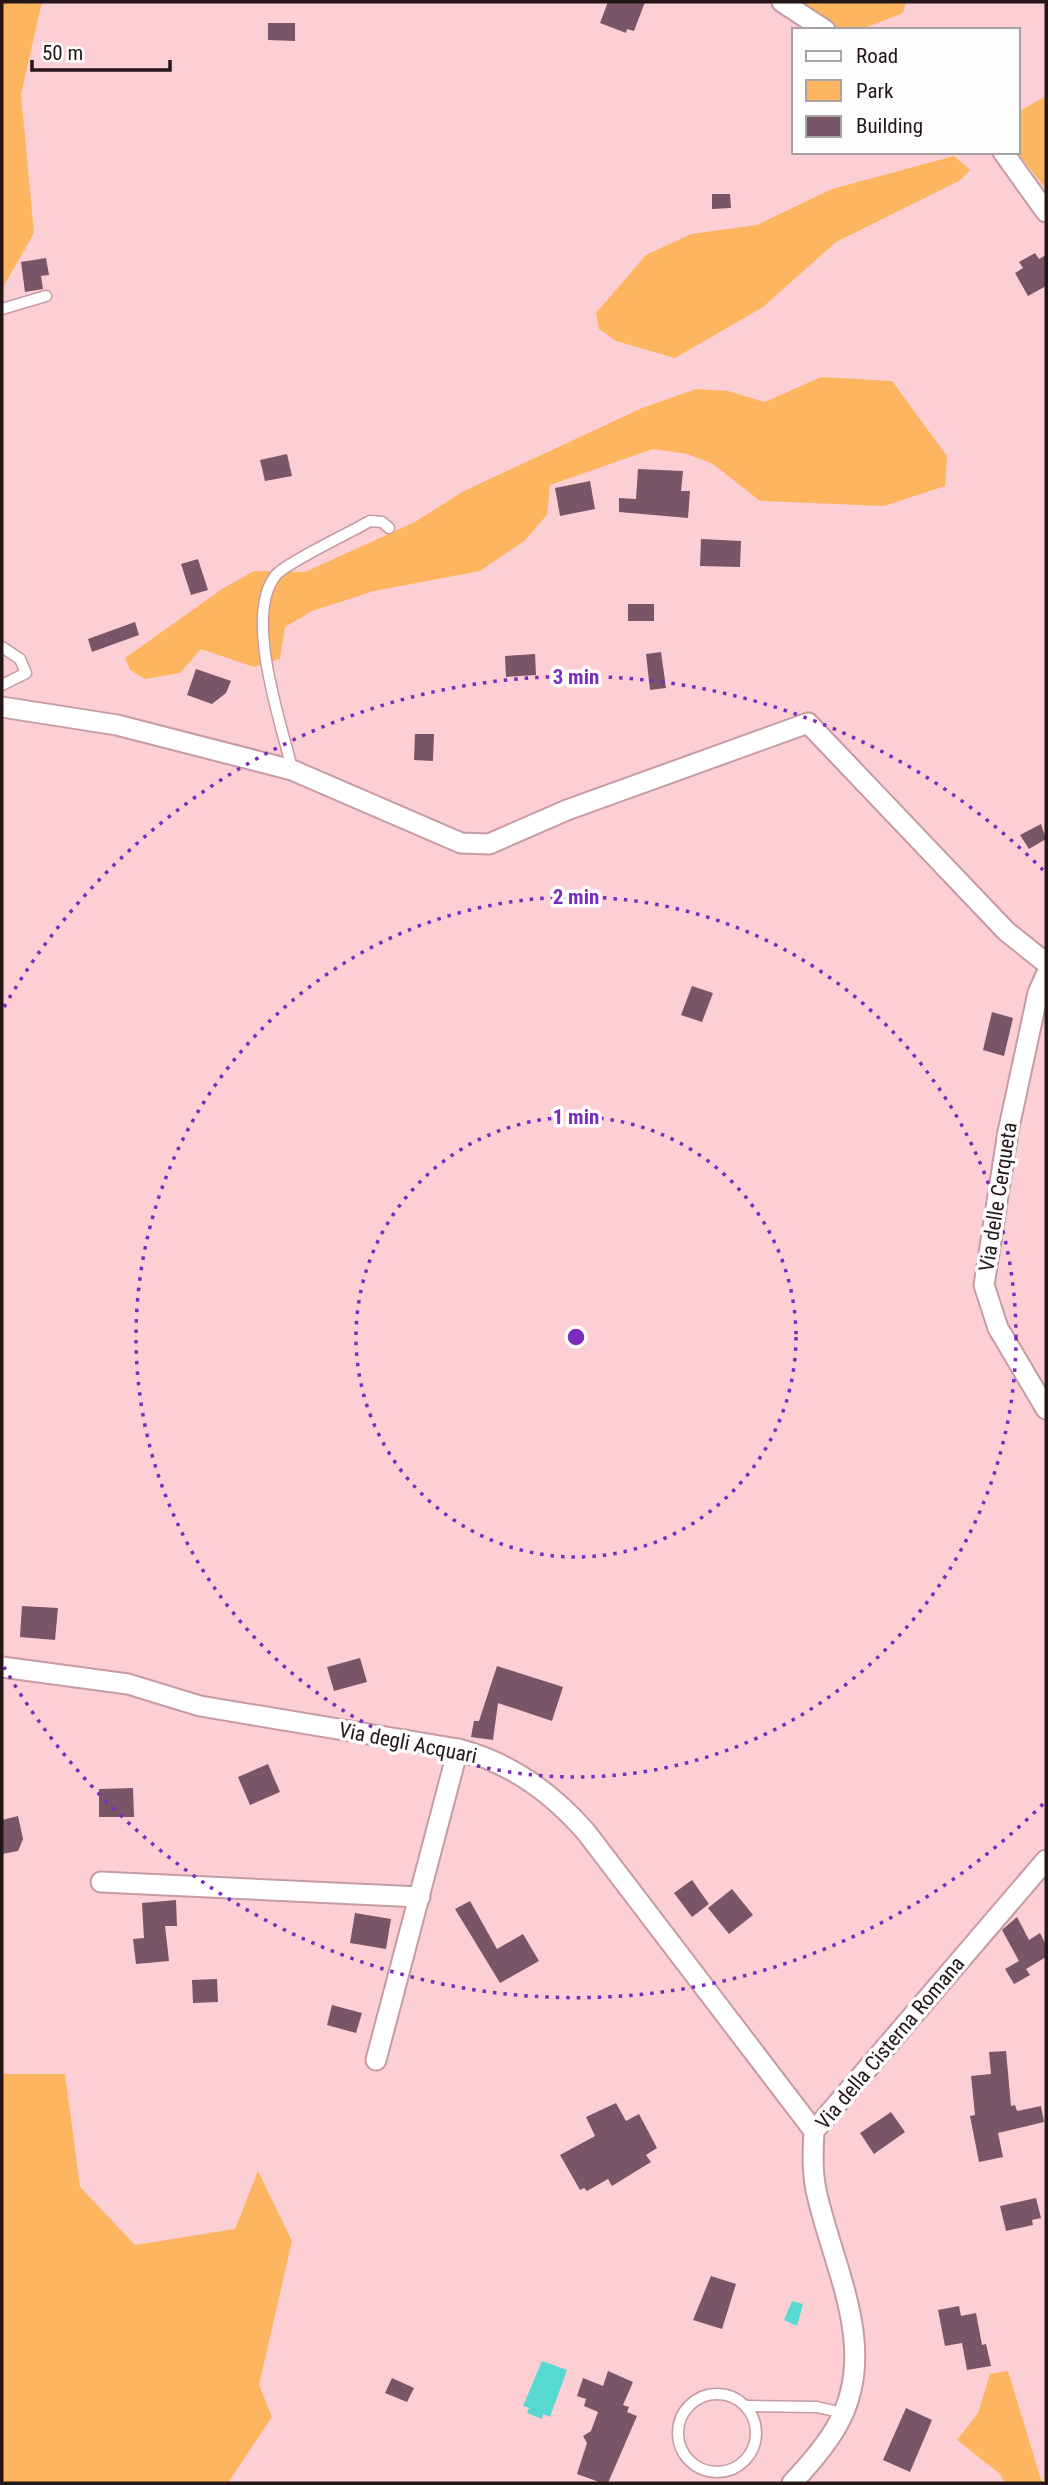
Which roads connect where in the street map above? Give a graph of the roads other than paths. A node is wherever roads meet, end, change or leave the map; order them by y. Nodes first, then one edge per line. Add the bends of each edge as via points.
1 (782, 2) edge
2 (822, 28) edge
3 (1004, 154) edge
4 (1046, 212) edge
5 (46, 296) dead end
6 (2, 309) edge
7 (389, 528) dead end
8 (2, 647) edge
9 (2, 685) edge
10 (2, 707) edge
11 (292, 770) junction
12 (1046, 963) edge
13 (1046, 975) edge
14 (1046, 1409) edge
15 (2, 1667) edge
16 (458, 1749) junction
17 (1046, 1860) edge
18 (101, 1882) dead end
19 (420, 1897) junction
20 (376, 2060) dead end
21 (814, 2131) junction
22 (746, 2406) junction
23 (844, 2413) junction
24 (792, 2483) edge

1 - 2 street
3 - 4 street
5 - 6 lane
7 - 11 lane via 382,522 370,522 277,573 266,590 262,642
8 - 9 lane via 20,659 26,673
10 - 11 street via 117,724
11 - 12 street via 461,843 489,844 567,810 808,723 1006,931
13 - 14 street, Via delle Cerqueta via 1038,993 1008,1132 984,1285 998,1328
15 - 16 street, Via degli Acquari via 116,1682 200,1706
16 - 19 street
16 - 21 street, Via degli Acquari via 519,1774 575,1819
17 - 21 street, Via della Cisterna Romana
18 - 19 street
19 - 20 street
21 - 23 street, Via della Cisterna Romana via 816,2191 847,2295 855,2353 854,2382
22 - 22 lane via 757,2429 751,2454 742,2463 719,2472 706,2471 685,2456 678,2431 688,2407 698,2399 723,2394
22 - 23 lane via 807,2406
23 - 24 street, Via della Cisterna Romana via 828,2441

